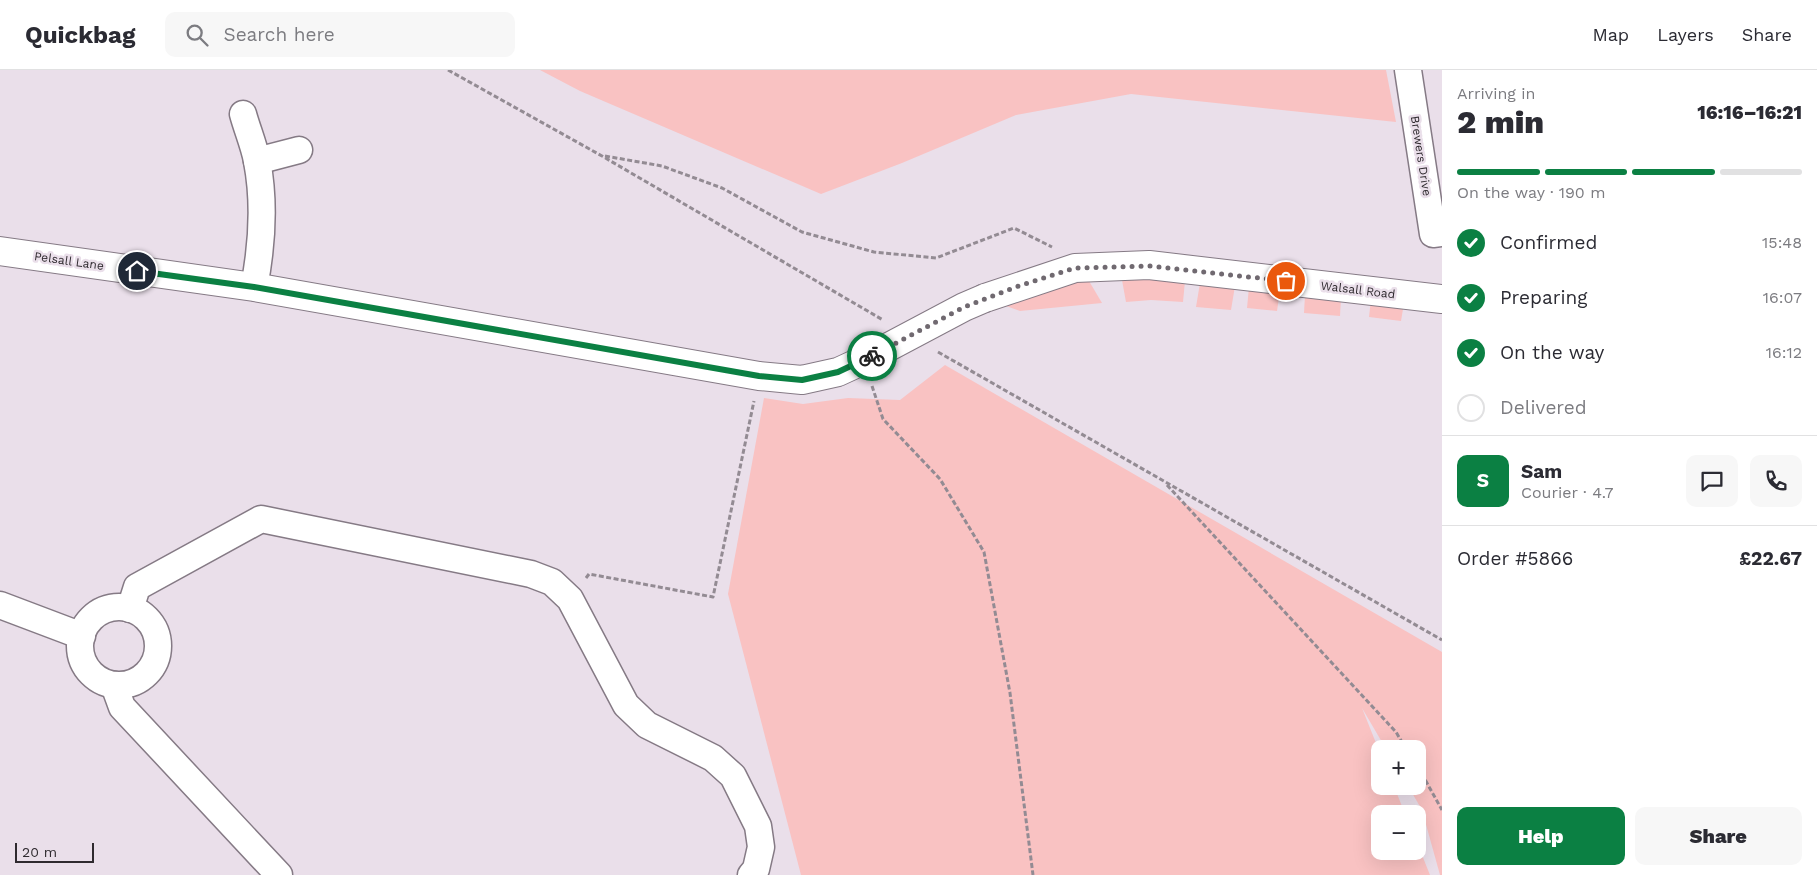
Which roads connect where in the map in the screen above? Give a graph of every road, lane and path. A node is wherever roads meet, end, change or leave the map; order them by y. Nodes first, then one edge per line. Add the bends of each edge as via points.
1 (448, 70) edge
2 (1408, 70) edge
3 (243, 114) dead end
4 (300, 150) dead end
5 (602, 156) junction
6 (257, 161) junction
7 (1442, 233) edge
8 (0, 252) edge
9 (1075, 268) junction
10 (254, 287) junction
11 (1442, 300) edge
12 (886, 322) dead end
13 (937, 352) dead end
14 (863, 361) junction
15 (759, 376) junction
16 (1164, 482) junction
17 (570, 599) junction
18 (0, 605) edge
19 (130, 609) junction
20 (82, 636) junction
21 (1442, 640) edge
22 (114, 685) junction
23 (1401, 740) edge
24 (1426, 781) edge
25 (1442, 810) edge
26 (279, 875) edge
27 (751, 875) edge
28 (1033, 875) edge

1 - 5 path
2 - 7 street, Brewers Drive via 1434,234
3 - 6 street
4 - 6 street
5 - 9 path via 662,166 697,178 722,188 802,232 874,252 936,258 1014,228 1055,249
5 - 12 path
6 - 10 street via 262,209 260,255
8 - 10 main road, Pelsall Lane
9 - 11 main road, Walsall Road via 1149,266
9 - 14 main road, Walsall Road, bridge via 964,307
10 - 15 main road, Pelsall Lane
13 - 16 path
14 - 15 main road, Walsall Road via 838,372 802,380
14 - 28 path via 884,419 940,479 984,552 1010,693
15 - 17 path via 713,597 589,574
16 - 21 path
16 - 23 path
17 - 19 street via 552,582 531,574 261,519 137,587
17 - 27 street via 626,704 647,725 713,758 733,776 758,826 761,847 756,869
18 - 20 street
19 - 20 street via 106,610 91,620
19 - 22 street via 146,618 156,633 156,659 140,679
20 - 22 street via 84,662 91,673
22 - 26 street via 122,707
24 - 25 path

